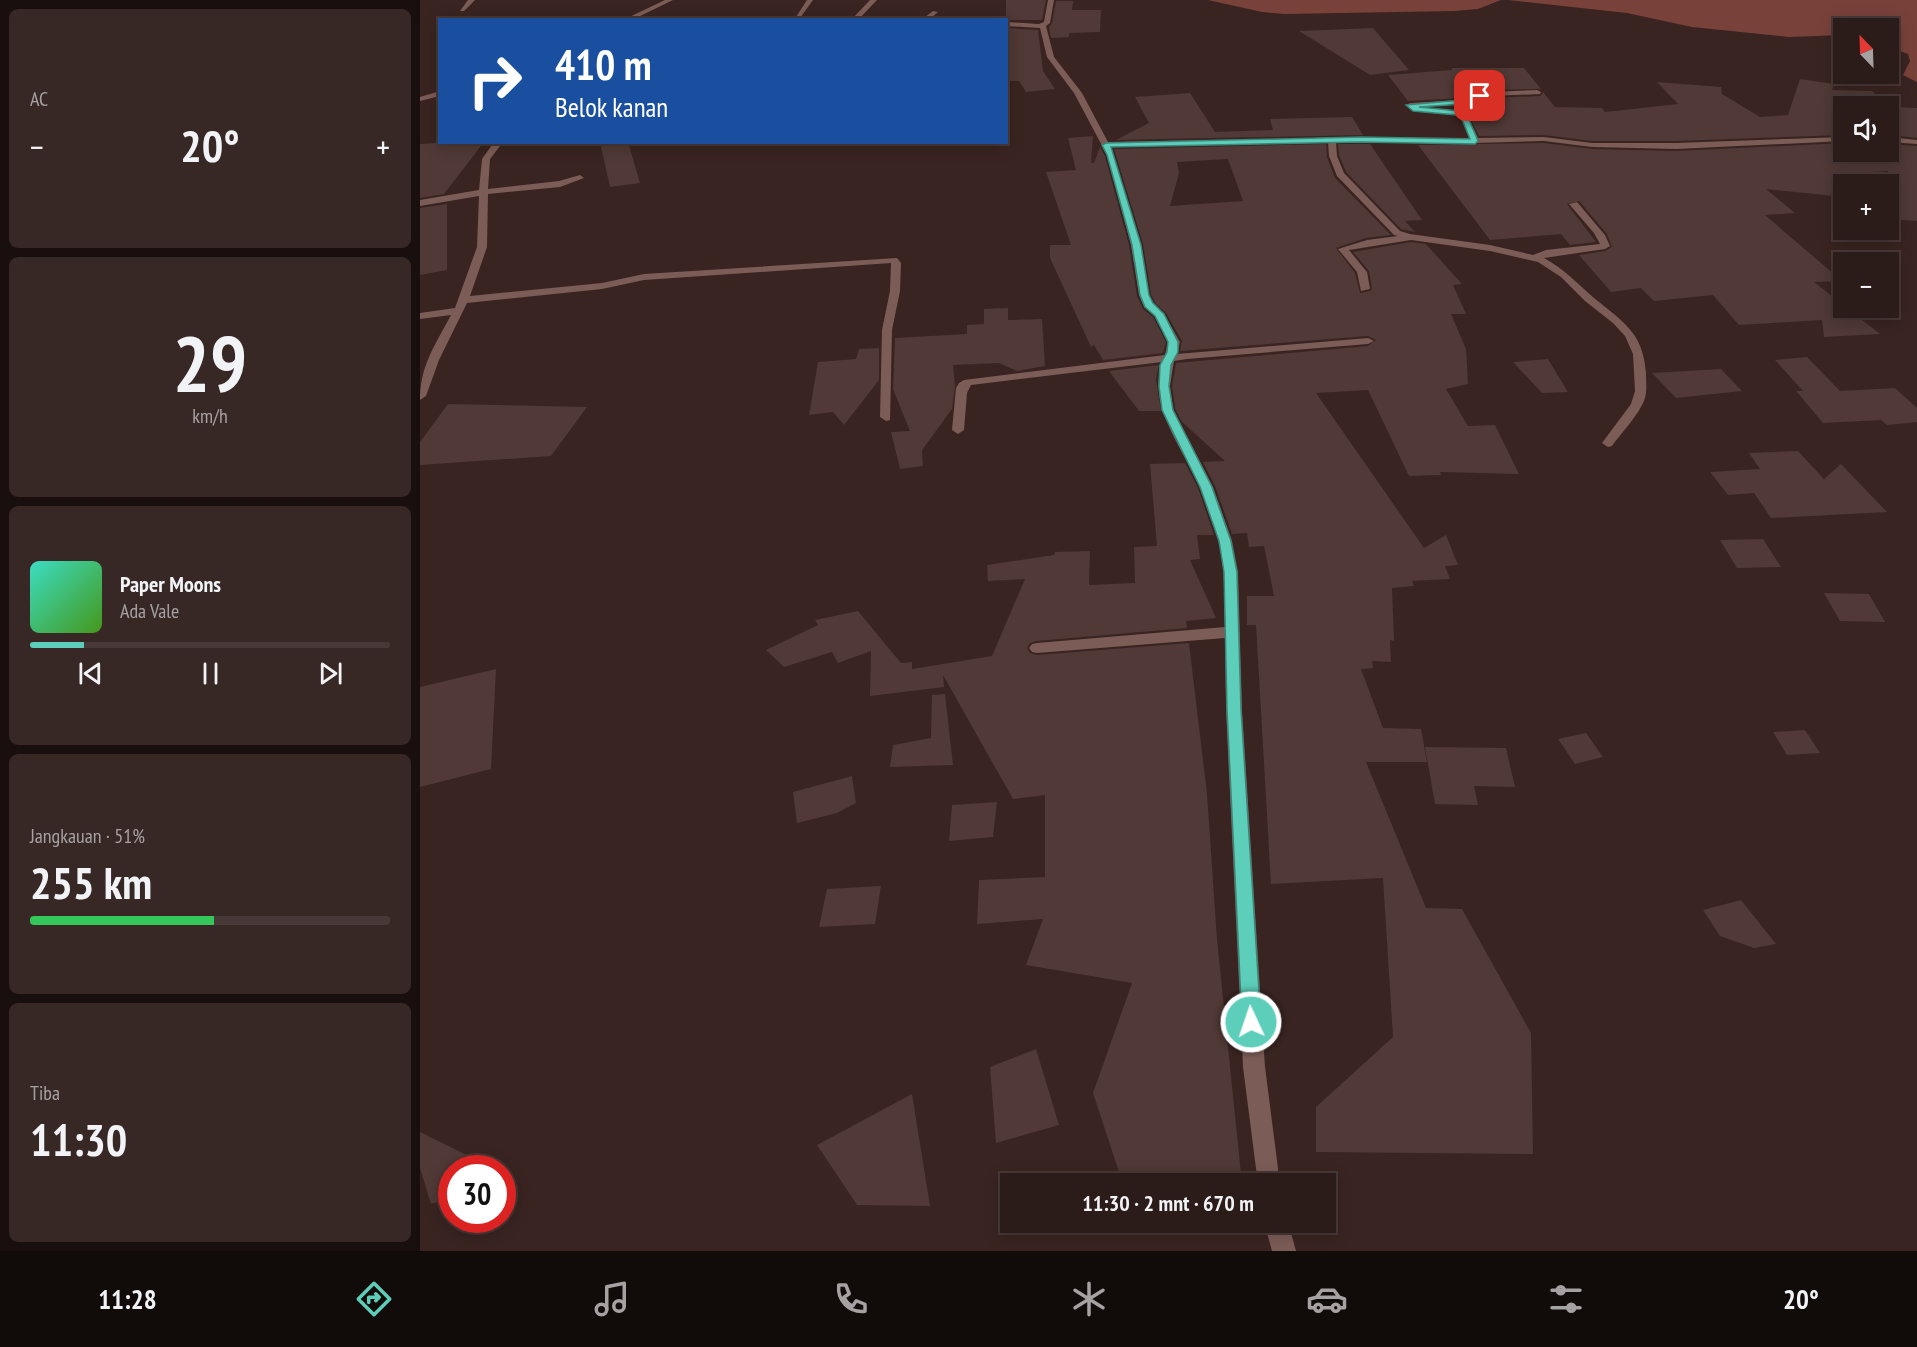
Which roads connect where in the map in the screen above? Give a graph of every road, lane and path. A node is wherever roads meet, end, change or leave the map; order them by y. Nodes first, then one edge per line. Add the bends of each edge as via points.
1 (472, 0) edge
2 (670, 0) edge
3 (810, 0) edge
4 (874, 0) edge
5 (1051, 0) edge
6 (462, 10) dead end
7 (934, 12) dead end
8 (630, 18) edge
9 (798, 18) edge
10 (856, 18) edge
11 (926, 18) edge
12 (1008, 24) edge
13 (1041, 26) junction
14 (1537, 93) dead end
15 (438, 94) edge
16 (420, 99) edge
17 (1833, 139) edge
18 (1899, 139) edge
19 (1332, 140) junction
20 (1475, 141) junction
21 (1917, 142) edge
22 (497, 144) edge
23 (1106, 145) junction
24 (580, 178) dead end
25 (484, 192) junction
26 (420, 202) edge
27 (1574, 204) dead end
28 (1409, 237) junction
29 (1535, 258) junction
30 (1365, 289) dead end
31 (463, 300) junction
32 (459, 311) junction
33 (420, 316) edge
34 (1368, 341) dead end
35 (1168, 360) junction
36 (420, 396) edge
37 (886, 417) dead end
38 (958, 430) dead end
39 (1608, 443) dead end
40 (1232, 632) junction
41 (1037, 648) dead end
42 (1268, 1173) edge
43 (1279, 1233) edge
44 (1284, 1251) edge

1 - 6 street
2 - 8 street
3 - 9 street
4 - 10 street
5 - 13 street via 1047,23
7 - 11 street
12 - 13 street
13 - 23 street via 1051,57 1078,93
14 - 20 street via 1489,94 1463,102 1410,105 1459,113
15 - 16 street
17 - 20 street via 1676,146 1592,145 1544,139
18 - 21 street
19 - 20 street
19 - 23 street
19 - 28 street via 1340,174 1391,229
22 - 25 street via 486,159
23 - 35 street via 1136,245 1144,295 1173,342
24 - 25 street
25 - 26 street
25 - 31 street via 482,248
27 - 29 street via 1603,235 1605,246 1546,253
28 - 29 street
28 - 30 street via 1343,249 1362,272
29 - 39 street via 1565,275 1617,321 1630,334 1639,354 1641,391 1637,404
31 - 32 street
31 - 37 street via 644,278 893,260 895,288 887,327
32 - 33 street
32 - 36 street via 433,360
34 - 35 street
35 - 38 street via 968,382 961,390
35 - 40 street via 1164,386 1167,410 1206,487 1225,541
40 - 41 street
40 - 42 street via 1254,1067
43 - 44 street

